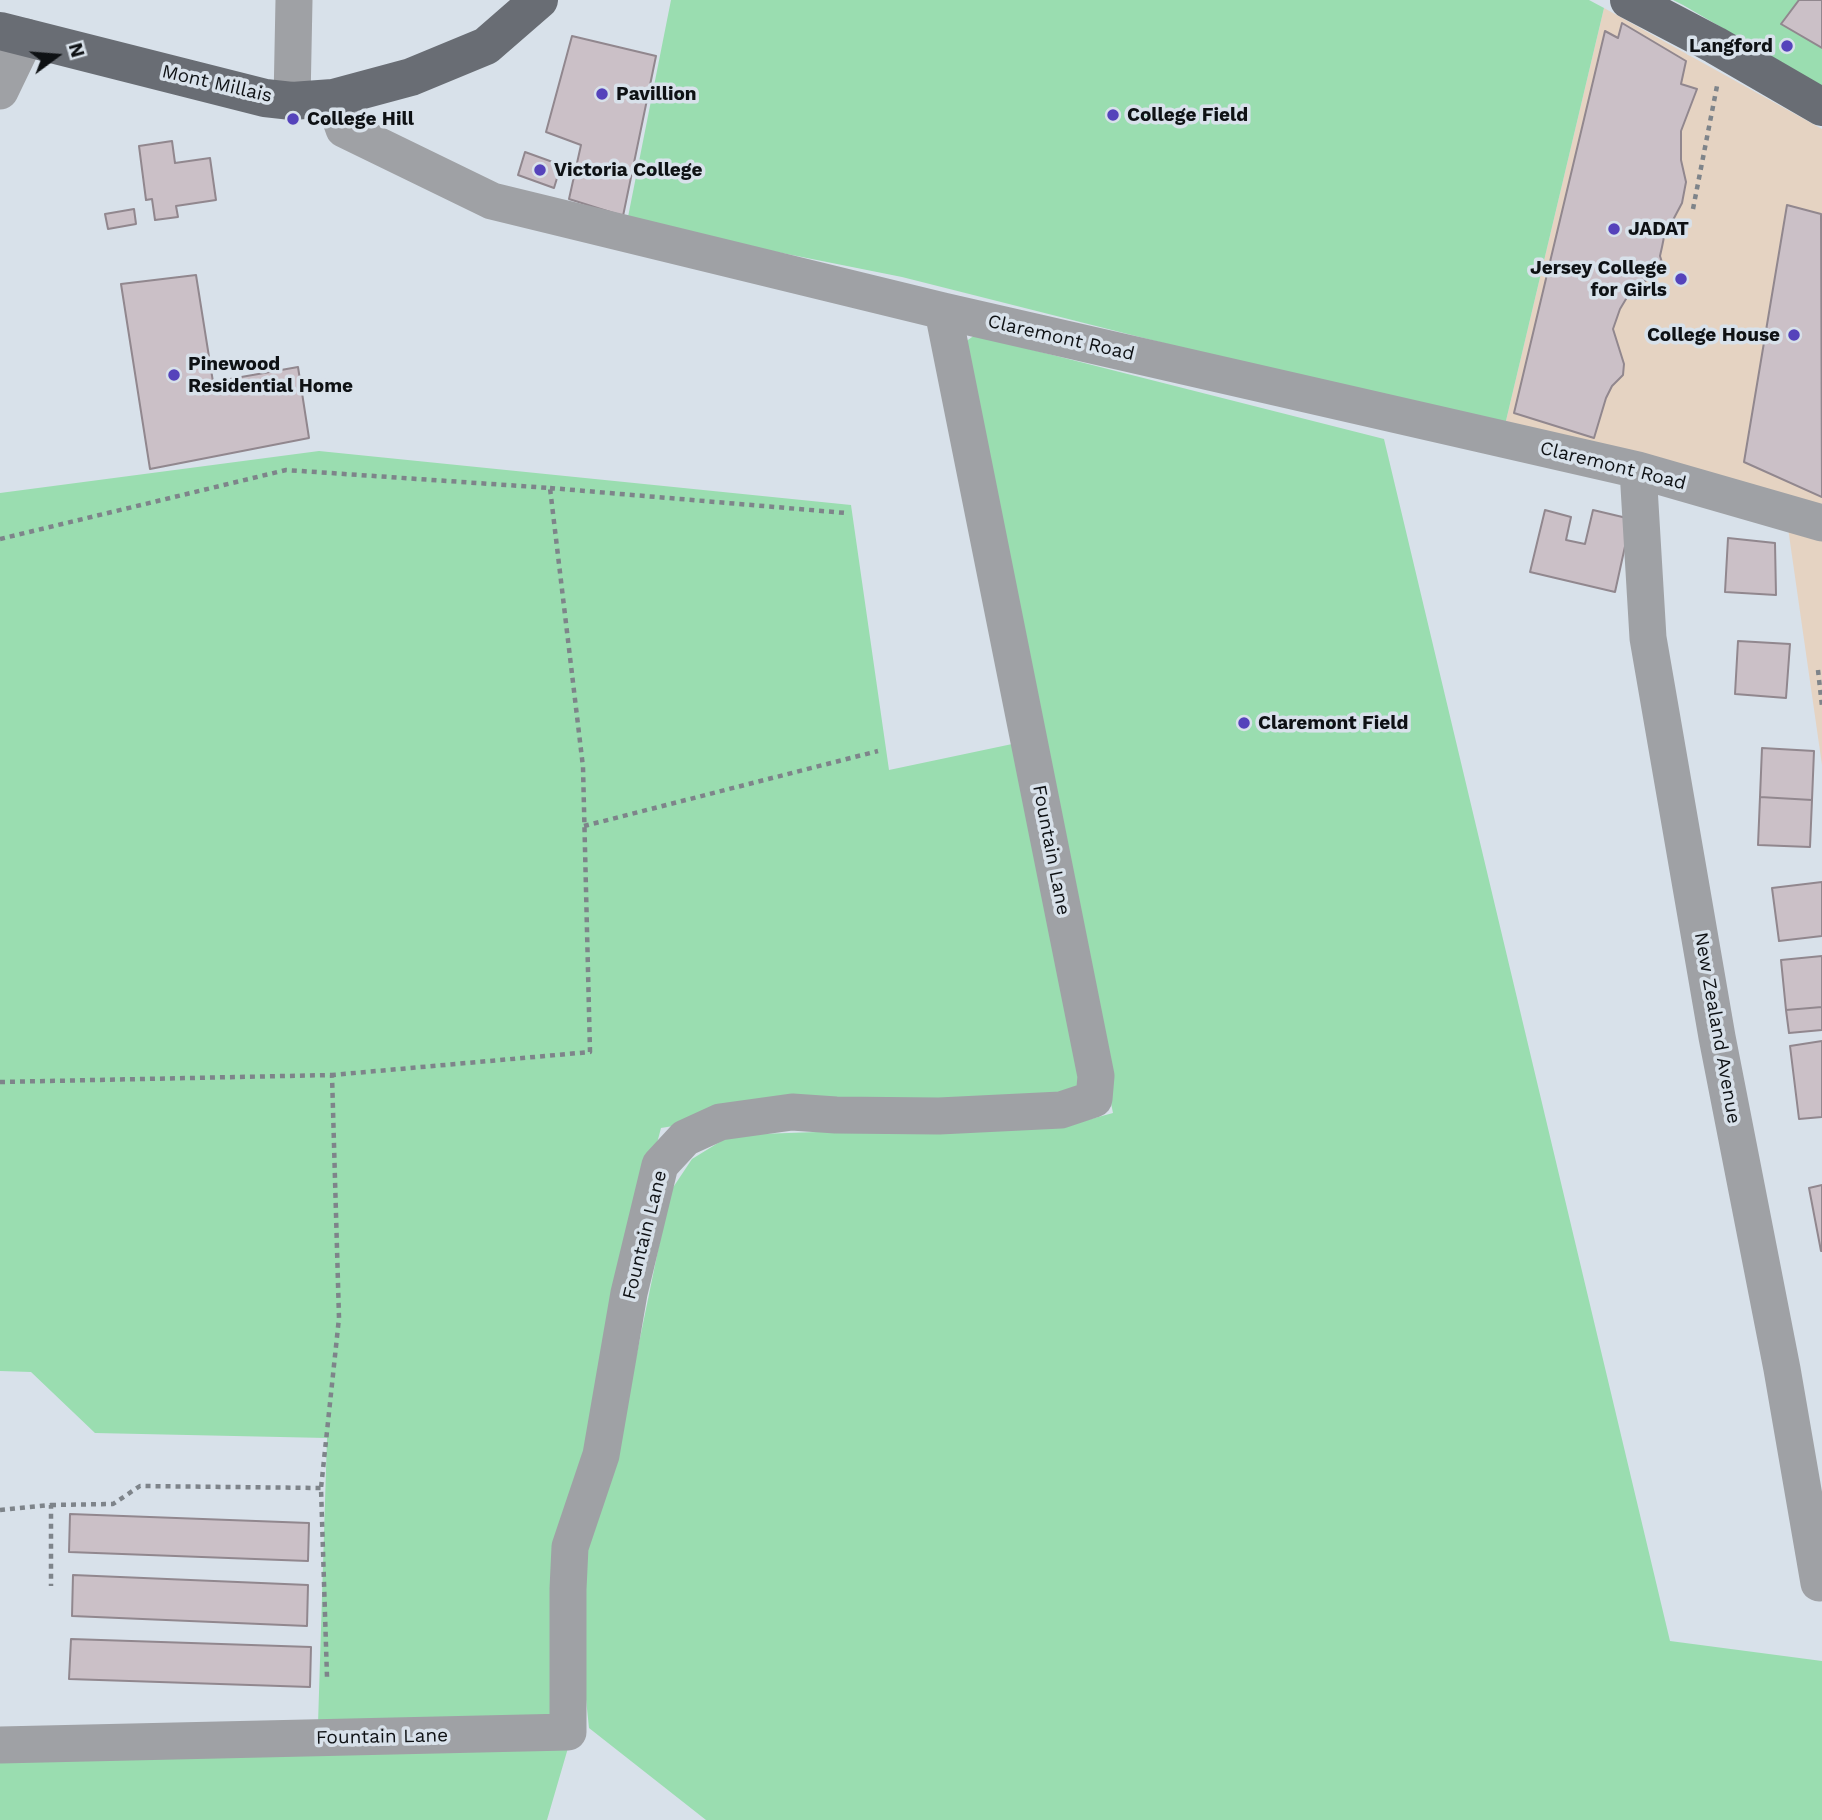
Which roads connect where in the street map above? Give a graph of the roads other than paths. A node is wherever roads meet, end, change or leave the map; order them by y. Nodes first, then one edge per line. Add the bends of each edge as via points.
1 (294, 0) edge
2 (539, 0) edge
3 (1629, 0) edge
4 (13, 34) edge
5 (0, 91) edge
6 (333, 98) junction
7 (292, 101) junction
8 (1822, 107) edge
9 (943, 311) junction
10 (1638, 470) junction
11 (1822, 523) edge
12 (1819, 1583) dead end
13 (0, 1745) edge

1 - 7 street
2 - 6 main road, Mont Millais via 486,46 411,77
3 - 8 main road
4 - 5 street
4 - 7 main road, Mont Millais
6 - 7 main road, Mont Millais
6 - 9 street, Claremont Road via 344,129 492,201
9 - 10 street, Claremont Road
9 - 13 street, Fountain Lane via 1096,1076 1094,1099 1061,1110 939,1116 792,1112 720,1122 685,1138 660,1165 629,1293 601,1455 570,1547 568,1732
10 - 11 street, Claremont Road
10 - 12 street, New Zealand Avenue via 1648,638

